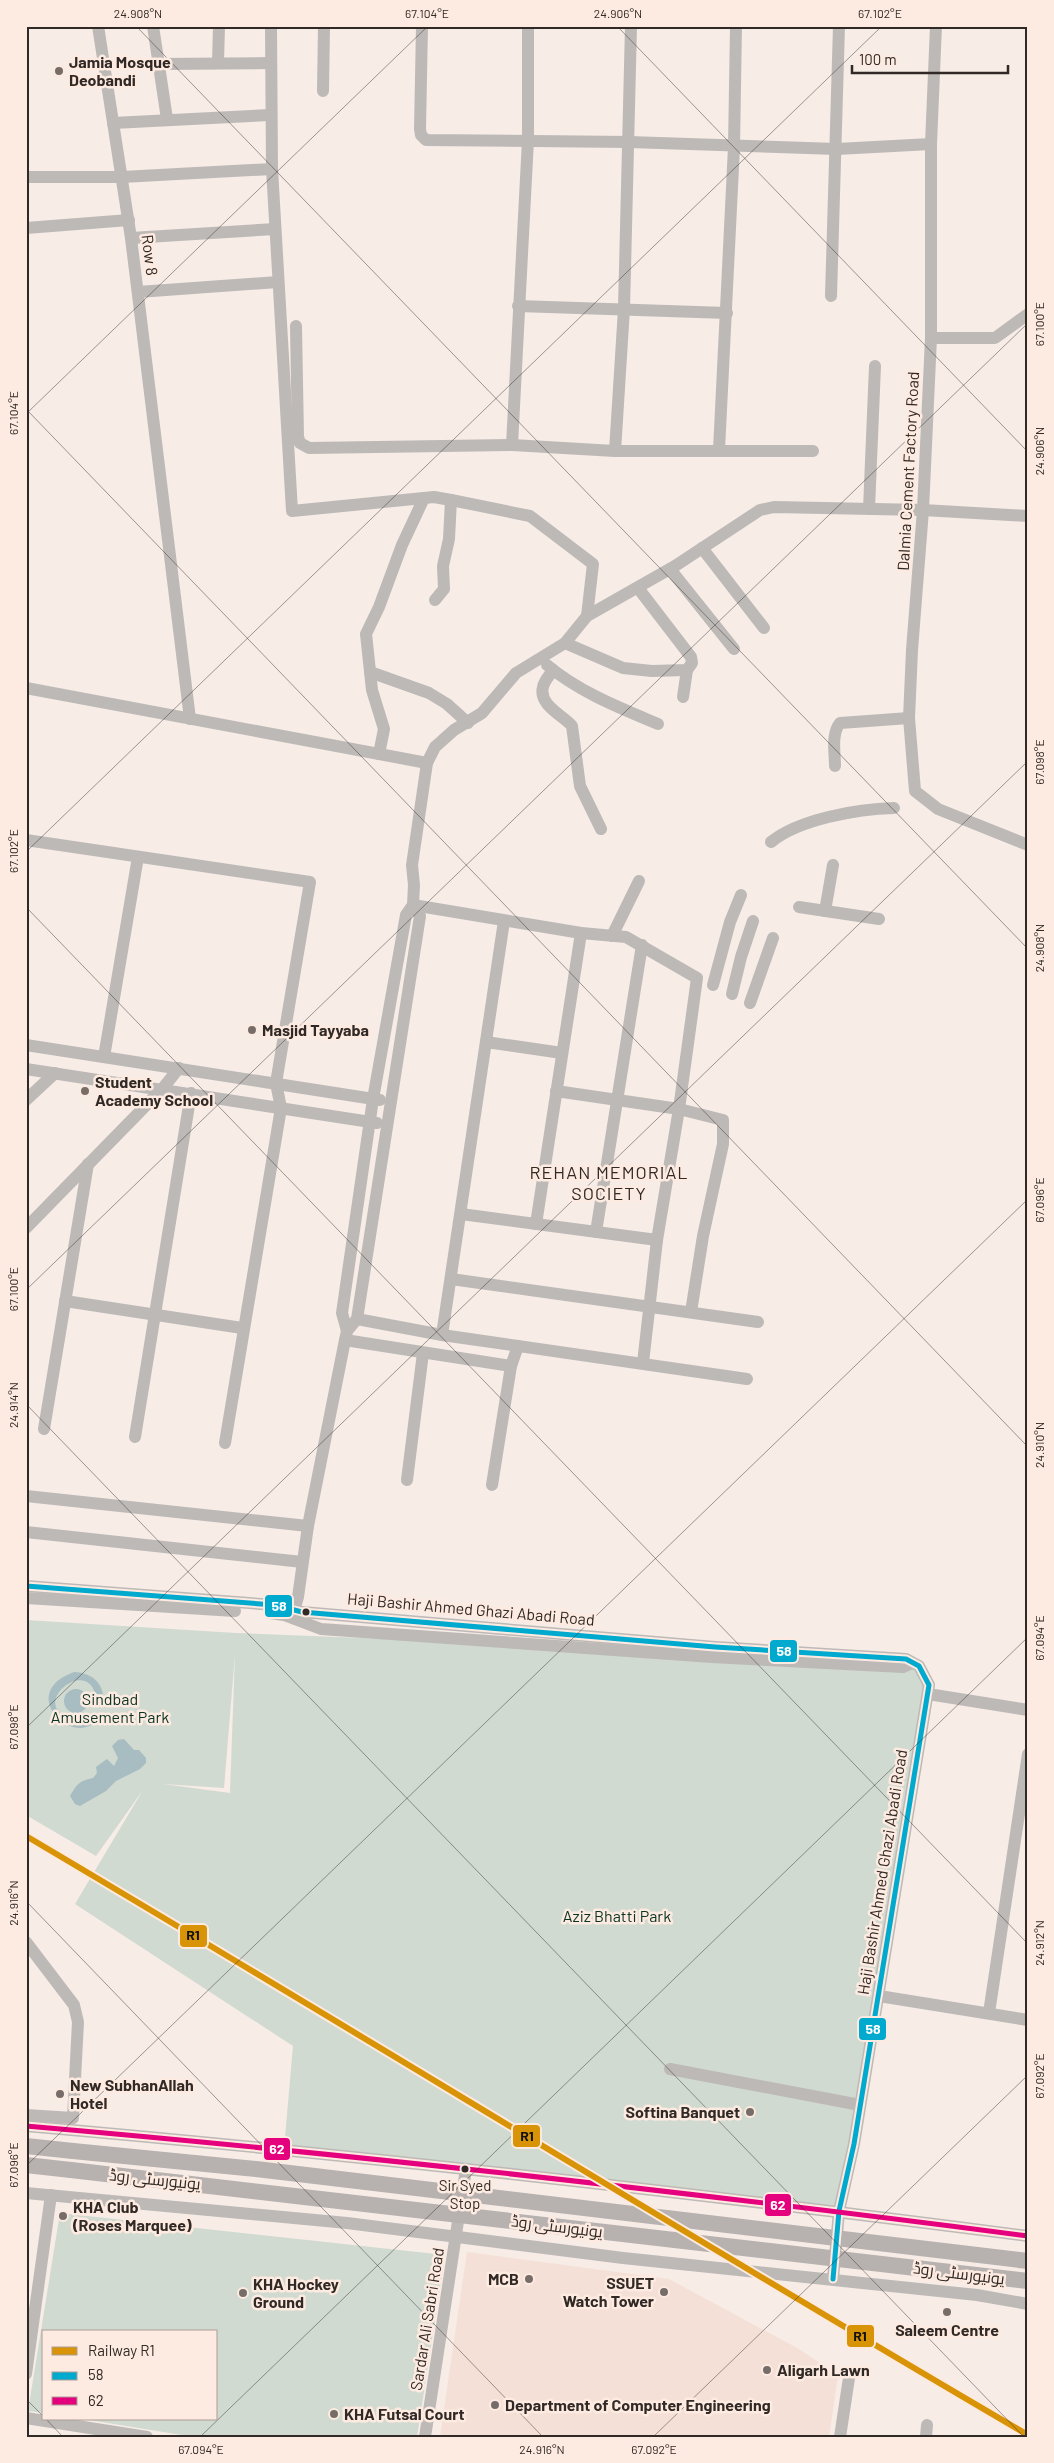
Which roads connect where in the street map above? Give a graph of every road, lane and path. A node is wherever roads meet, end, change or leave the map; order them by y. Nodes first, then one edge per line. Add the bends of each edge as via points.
1 (98, 26) edge
2 (153, 26) edge
3 (219, 26) edge
4 (270, 26) edge
5 (324, 26) edge
6 (422, 26) edge
7 (528, 26) edge
8 (631, 26) edge
9 (736, 26) edge
10 (839, 26) edge
11 (936, 26) edge
12 (218, 62) junction
13 (270, 63) junction
14 (159, 64) junction
15 (323, 91) dead end
16 (270, 114) junction
17 (166, 118) junction
18 (113, 123) junction
19 (528, 140) junction
20 (629, 142) junction
21 (931, 144) junction
22 (734, 147) junction
23 (837, 149) junction
24 (272, 169) junction
25 (26, 177) edge
26 (122, 177) junction
27 (129, 220) junction
28 (26, 228) edge
29 (275, 229) junction
30 (131, 238) junction
31 (278, 282) junction
32 (138, 292) junction
33 (830, 296) dead end
34 (518, 306) junction
35 (624, 310) junction
36 (727, 313) junction
37 (1028, 314) edge
38 (296, 326) dead end
39 (930, 338) junction
40 (875, 366) dead end
41 (512, 445) junction
42 (719, 450) junction
43 (615, 451) junction
44 (813, 451) dead end
45 (424, 498) junction
46 (451, 500) junction
47 (869, 509) junction
48 (923, 510) junction
49 (1028, 516) edge
50 (702, 548) junction
51 (670, 569) junction
52 (638, 588) junction
53 (436, 600) dead end
54 (587, 616) junction
55 (764, 628) dead end
56 (564, 643) junction
57 (734, 649) dead end
58 (540, 658) junction
59 (553, 670) junction
60 (686, 670) junction
61 (370, 672) junction
62 (26, 688) edge
63 (683, 697) dead end
64 (909, 718) junction
65 (190, 719) junction
66 (468, 723) junction
67 (658, 724) dead end
68 (379, 754) junction
69 (427, 763) junction
70 (835, 766) dead end
71 (894, 808) dead end
72 (601, 829) dead end
73 (26, 840) edge
74 (771, 842) dead end
75 (1028, 845) edge
76 (138, 857) junction
77 (833, 865) dead end
78 (639, 881) dead end
79 (741, 895) dead end
80 (413, 905) junction
81 (799, 907) dead end
82 (825, 910) junction
83 (879, 919) dead end
84 (504, 921) junction
85 (753, 921) dead end
86 (581, 933) junction
87 (612, 936) junction
88 (773, 938) dead end
89 (642, 945) junction
90 (394, 984) junction
91 (713, 985) dead end
92 (408, 988) junction
93 (732, 994) dead end
94 (750, 1002) dead end
95 (486, 1042) junction
96 (26, 1046) edge
97 (562, 1053) junction
98 (104, 1057) junction
99 (179, 1068) junction
100 (26, 1069) edge
101 (55, 1073) junction
102 (276, 1083) junction
103 (163, 1088) junction
104 (556, 1090) junction
105 (191, 1093) junction
106 (373, 1099) junction
107 (26, 1100) edge
108 (618, 1100) junction
109 (389, 1101) junction
110 (281, 1108) junction
111 (679, 1108) junction
112 (370, 1122) junction
113 (387, 1124) junction
114 (88, 1164) junction
115 (461, 1214) junction
116 (536, 1224) junction
117 (26, 1228) edge
118 (596, 1232) junction
119 (657, 1240) junction
120 (451, 1279) junction
121 (65, 1301) junction
122 (649, 1306) junction
123 (691, 1312) junction
124 (155, 1315) junction
125 (357, 1318) junction
126 (758, 1322) dead end
127 (242, 1328) junction
128 (346, 1335) junction
129 (442, 1335) junction
130 (518, 1346) junction
131 (423, 1353) junction
132 (643, 1363) junction
133 (511, 1366) junction
134 (747, 1379) dead end
135 (44, 1428) dead end
136 (135, 1436) dead end
137 (225, 1444) dead end
138 (407, 1480) dead end
139 (492, 1485) dead end
140 (26, 1496) edge
141 (308, 1526) junction
142 (26, 1532) edge
143 (302, 1562) junction
144 (26, 1586) edge
145 (26, 1598) edge
146 (292, 1613) junction
147 (928, 1694) junction
148 (1028, 1710) edge
149 (1028, 1754) edge
150 (26, 1942) edge
151 (878, 1996) junction
152 (989, 2013) junction
153 (1028, 2020) edge
154 (670, 2070) dead end
155 (860, 2105) junction
156 (26, 2115) edge
157 (73, 2124) junction
158 (26, 2126) edge
159 (26, 2146) edge
160 (26, 2165) edge
161 (466, 2169) junction
162 (26, 2193) edge
163 (51, 2195) junction
164 (839, 2212) junction
165 (456, 2236) junction
166 (1028, 2236) edge
167 (1028, 2261) edge
168 (833, 2279) junction
169 (1028, 2281) edge
170 (1028, 2304) edge
171 (26, 2374) edge
172 (848, 2378) dead end
173 (26, 2418) edge
174 (147, 2437) edge
175 (425, 2437) edge
176 (840, 2437) edge

1 - 18 street, Row 8
2 - 14 street
3 - 12 street
4 - 13 street
5 - 15 street
6 - 19 street via 421,135 426,140
7 - 19 street
8 - 20 street
9 - 22 street
10 - 23 street
11 - 21 street, Dalmia Cement Factory Road
12 - 13 street
12 - 14 street
13 - 16 street
14 - 17 street
16 - 17 street
16 - 24 street
17 - 18 street
18 - 26 street, Row 8
19 - 20 street
19 - 34 street
20 - 22 street
20 - 35 street
21 - 23 street
21 - 39 street, Dalmia Cement Factory Road
22 - 23 street
22 - 36 street
23 - 33 street
24 - 26 street
24 - 29 street
25 - 26 street
26 - 27 street, Row 8
27 - 28 street
27 - 30 street, Row 8
29 - 30 street
29 - 31 street
30 - 32 street, Row 8
31 - 32 street
31 - 45 street via 292,511
32 - 65 street, Row 8
34 - 35 street
34 - 41 street
35 - 36 street
35 - 43 street
36 - 42 street
37 - 39 street via 995,338
38 - 41 street via 298,438 304,446
39 - 48 street, Dalmia Cement Factory Road
40 - 47 street
41 - 43 street
42 - 43 street
42 - 44 street
45 - 46 street
45 - 61 street via 366,634
46 - 53 street via 449,540 443,566 444,589
46 - 54 street via 530,516 593,564
47 - 48 street
47 - 50 street via 774,507 760,510
48 - 49 street
48 - 64 street, Dalmia Cement Factory Road
50 - 51 street
50 - 55 street
51 - 52 street
51 - 57 street
52 - 54 street
52 - 60 street via 691,657 692,663
54 - 56 street
56 - 58 street
56 - 60 street via 623,668
58 - 59 street
58 - 66 street via 516,673 482,713
59 - 67 street via 602,700
59 - 72 street via 542,688 544,697 572,726 580,786
60 - 63 street
61 - 66 street via 429,693
61 - 68 street via 384,728
62 - 65 street
64 - 70 street via 840,723 834,737
64 - 75 street, Dalmia Cement Factory Road via 914,791 938,809
65 - 68 street
66 - 69 street via 454,730 435,747
68 - 69 street
69 - 80 street via 412,865
71 - 74 street via 877,808 799,826
73 - 76 street
76 - 98 street
76 - 102 street via 310,882
77 - 82 street
78 - 87 street
79 - 91 street
80 - 84 street
80 - 90 street via 406,915
80 - 92 street via 420,916
81 - 82 street
82 - 83 street
84 - 86 street
84 - 95 street
85 - 93 street
86 - 87 street
86 - 97 street
87 - 89 street via 626,937
88 - 94 street
89 - 108 street
89 - 111 street via 697,978
90 - 92 street
90 - 106 street
92 - 109 street
95 - 97 street
95 - 115 street
96 - 98 street
97 - 104 street
98 - 99 street
99 - 102 street
99 - 103 street
100 - 101 street
101 - 103 street
101 - 107 street
102 - 106 street
102 - 110 street
103 - 105 street
103 - 114 street
104 - 108 street
104 - 116 street
105 - 110 street
105 - 124 street
106 - 109 street
106 - 112 street
108 - 111 street
108 - 118 street
109 - 113 street
110 - 112 street
110 - 127 street
111 - 119 street
111 - 123 street via 723,1120 723,1144
112 - 113 street
112 - 128 street via 342,1313
113 - 125 street
114 - 117 street
114 - 121 street
115 - 116 street
115 - 120 street
116 - 118 street
118 - 119 street
119 - 122 street
120 - 122 street
120 - 129 street
121 - 124 street
121 - 135 street
122 - 123 street
122 - 132 street
123 - 126 street
124 - 127 street
124 - 136 street
125 - 128 street
125 - 129 street
127 - 137 street
128 - 131 street
128 - 141 street
129 - 130 street
130 - 132 street
130 - 133 street
131 - 133 street
131 - 138 street
132 - 134 street
133 - 139 street
140 - 141 street
141 - 143 street
142 - 143 street
143 - 146 street via 298,1597
144 - 146 street, Haji Bashir Ahmed Ghazi Abadi Road
145 - 146 street, Haji Bashir Ahmed Ghazi Abadi Road
146 - 147 street, Haji Bashir Ahmed Ghazi Abadi Road via 906,1659 919,1666 929,1685
147 - 148 street
147 - 151 street, Haji Bashir Ahmed Ghazi Abadi Road
149 - 152 street
150 - 157 street via 74,2005 78,2022
151 - 152 street
151 - 155 street, Haji Bashir Ahmed Ghazi Abadi Road
152 - 153 street
154 - 155 street
155 - 164 street, Haji Bashir Ahmed Ghazi Abadi Road
156 - 157 street
157 - 158 street
157 - 161 street
159 - 167 main road, یونیورسٹی روڈ, bridge via 266,2170
160 - 169 main road, یونیورسٹی روڈ, bridge
161 - 164 street
161 - 165 street, Sardar Ali Sabri Road
162 - 163 street
163 - 165 street
163 - 171 street
164 - 166 street
164 - 168 street, Haji Bashir Ahmed Ghazi Abadi Road
165 - 168 street via 632,2259
165 - 175 street, Sardar Ali Sabri Road
168 - 170 street
172 - 176 street
173 - 174 street

